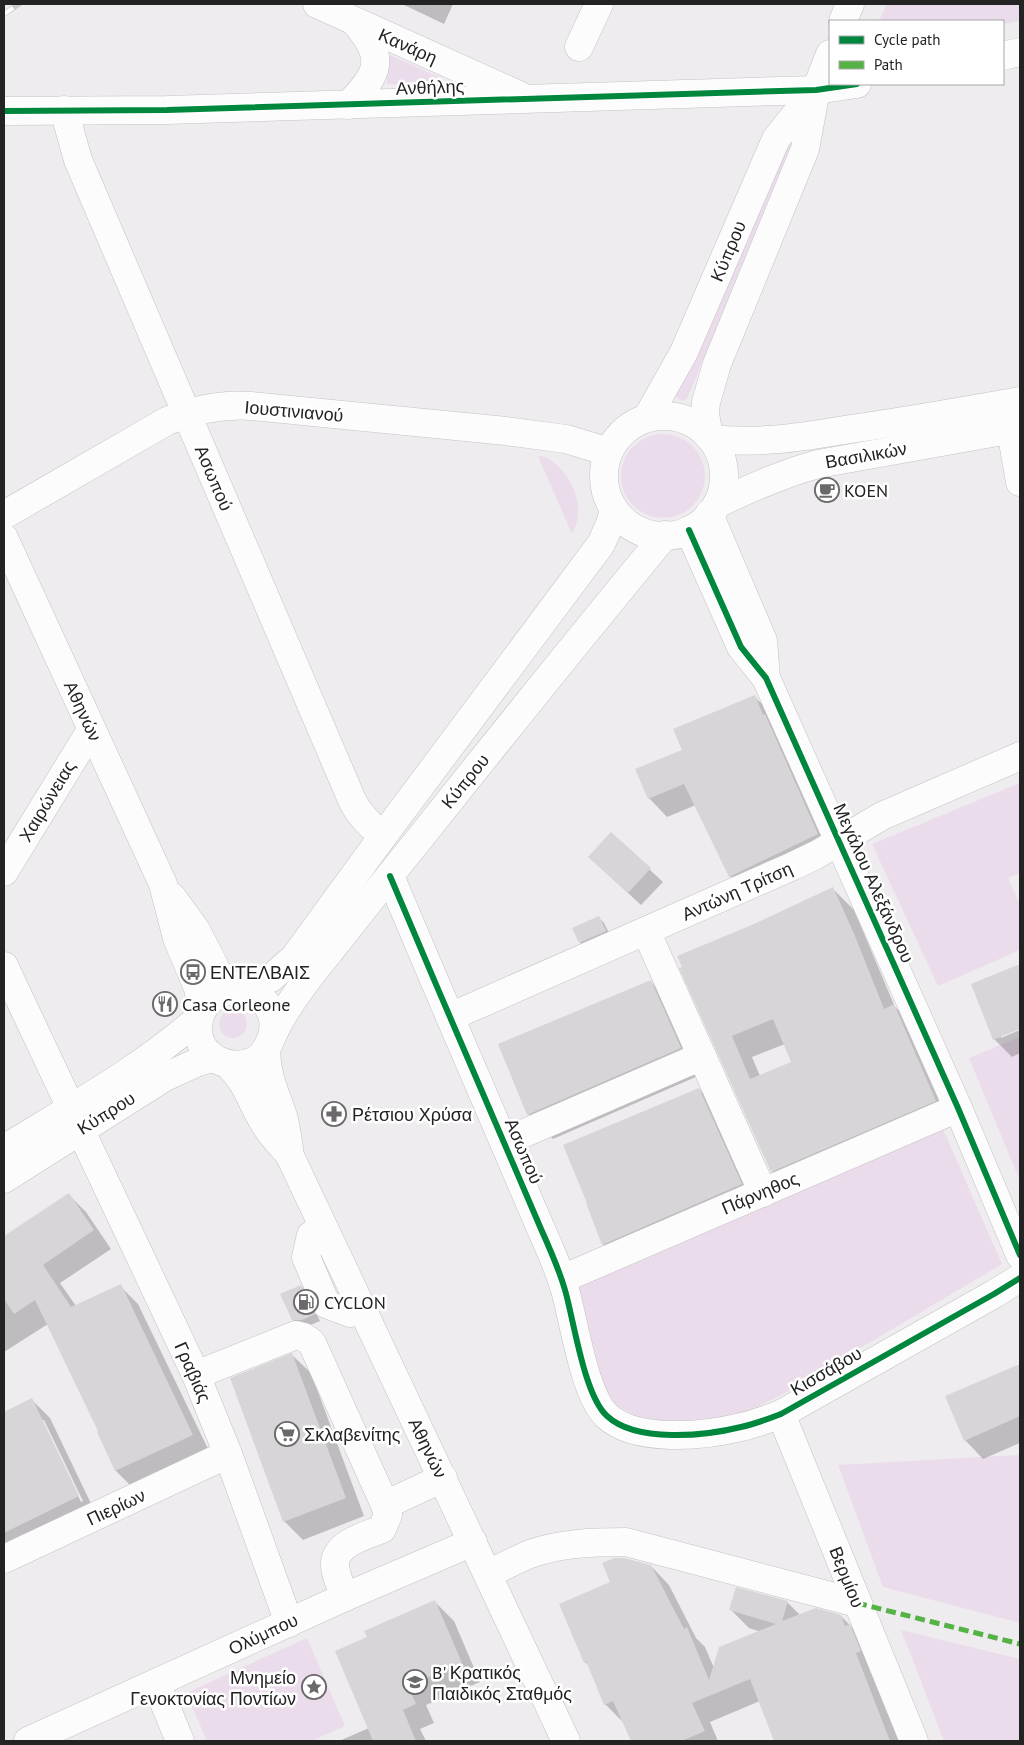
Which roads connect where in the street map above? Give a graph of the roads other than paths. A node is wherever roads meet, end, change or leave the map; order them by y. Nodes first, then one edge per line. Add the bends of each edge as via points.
1 (317, 4) edge
2 (599, 4) edge
3 (850, 4) edge
4 (843, 20) edge
5 (355, 22) junction
6 (580, 46) dead end
7 (1020, 52) edge
8 (1004, 56) edge
9 (829, 57) edge
10 (850, 85) edge
11 (816, 90) junction
12 (526, 98) junction
13 (348, 105) junction
14 (64, 110) junction
15 (4, 111) edge
16 (1020, 401) edge
17 (186, 413) junction
18 (647, 418) junction
19 (1016, 429) edge
20 (710, 438) junction
21 (609, 452) junction
22 (1020, 482) edge
23 (614, 509) junction
24 (4, 515) edge
25 (695, 521) junction
26 (4, 538) edge
27 (91, 730) junction
28 (1020, 756) edge
29 (383, 836) junction
30 (839, 840) junction
31 (4, 872) edge
32 (390, 876) junction
33 (163, 884) junction
34 (646, 931) junction
35 (4, 966) edge
36 (240, 990) junction
37 (200, 1014) junction
38 (450, 1017) junction
39 (270, 1042) junction
40 (702, 1056) junction
41 (221, 1061) junction
42 (958, 1108) junction
43 (76, 1119) junction
44 (504, 1142) junction
45 (4, 1150) edge
46 (290, 1156) junction
47 (4, 1179) edge
48 (763, 1192) junction
49 (311, 1235) dead end
50 (1020, 1255) edge
51 (1020, 1278) edge
52 (562, 1279) junction
53 (350, 1313) dead end
54 (196, 1376) junction
55 (781, 1414) junction
56 (630, 1429) joint
57 (228, 1454) junction
58 (442, 1478) junction
59 (385, 1505) junction
60 (473, 1542) junction
61 (4, 1559) edge
62 (488, 1574) junction
63 (340, 1584) junction
64 (857, 1602) junction
65 (288, 1622) junction
66 (156, 1683) junction
67 (28, 1741) edge
68 (180, 1741) edge
69 (566, 1741) edge
70 (914, 1741) edge

1 - 5 street, Κανάρη
2 - 6 street
3 - 4 street
5 - 12 street, Κανάρη
5 - 13 street via 371,44 375,67 368,85
7 - 8 street
9 - 11 street, Κύπρου
10 - 11 street, Ανθήλης
11 - 12 street, Ανθήλης
11 - 18 street, Κύπρου via 776,139 684,352
11 - 20 street, Κύπρου via 805,150 711,382 705,414
12 - 13 street, Ανθήλης
13 - 14 street, Ανθήλης
14 - 15 street, Ανθήλης
14 - 17 street, Ασωπού via 78,160
16 - 20 street, Βασιλικών via 783,439 741,442
17 - 21 street, Ιουστινιανού via 224,406 251,406 506,430 566,439
17 - 24 street, Ιουστινιανού via 143,434
17 - 29 street, Ασωπού via 358,812
18 - 20 street via 681,418
18 - 21 street via 624,431
19 - 22 street
19 - 25 street, Βασιλικών via 789,472 757,484
20 - 25 street via 724,467 722,489
21 - 23 street via 604,477
23 - 25 street via 626,522 648,533
23 - 29 street, Κύπρου via 601,544
25 - 30 street, Μεγάλου Αλεξάνδρου via 762,641 766,678
25 - 32 street, Κύπρου via 567,654
26 - 27 street, Αθηνών
27 - 31 street, Χαιρώνειας
27 - 33 street, Αθηνών
28 - 30 street, Αντώνη Τρίτση via 882,816
29 - 36 street, Κύπρου via 294,958 271,978
30 - 34 street, Αντώνη Τρίτση via 793,866
30 - 42 street, Μεγάλου Αλεξάνδρου
32 - 38 street, Ασωπού
32 - 39 street, Κύπρου via 291,1002
33 - 36 street, Αθηνών via 196,930 218,973
33 - 37 street, Αθηνών via 177,938 198,988
34 - 38 street, Αντώνη Τρίτση
34 - 40 street
35 - 43 street, Γραβιάς
36 - 37 street, Κύπρου via 217,995
36 - 39 street via 257,996 267,1006 273,1019
37 - 41 street via 199,1036 207,1052
37 - 43 street, Κύπρου
38 - 44 street, Ασωπού
39 - 41 street, Κύπρου via 250,1063 240,1065
39 - 46 street, Αθηνών via 268,1075 283,1117
40 - 44 street
40 - 48 street
41 - 43 street, Κύπρου via 198,1062
41 - 46 street, Αθηνών via 238,1074 266,1127
42 - 48 street, Πάρνηθος
42 - 50 street, Μεγάλου Αλεξάνδρου
43 - 45 street, Κύπρου
43 - 47 street, Κύπρου
43 - 54 street, Γραβιάς
44 - 52 street, Ασωπού
46 - 58 street, Αθηνών
48 - 52 street, Πάρνηθος
49 - 53 street via 306,1257 326,1304
51 - 55 street, Κισσάβου
52 - 56 street, Ασωπού via 583,1365 601,1409 608,1417
54 - 57 street, Γραβιάς
54 - 59 street via 296,1335 309,1340
55 - 56 street, Κισσάβου via 710,1433 676,1435
55 - 64 street, Βερμίου
57 - 61 street, Πιερίων
57 - 65 street, Γραβιάς
58 - 59 street
58 - 60 street, Αθηνών
59 - 63 street via 388,1516 382,1529 344,1546 335,1561
60 - 62 street, Αθηνών
60 - 63 street, Ολύμπου
62 - 64 street via 531,1554 563,1545 626,1542
62 - 69 street, Αθηνών
63 - 65 street, Ολύμπου
64 - 70 street, Βερμίου
65 - 66 street, Ολύμπου
66 - 67 street, Ολύμπου
66 - 68 street

